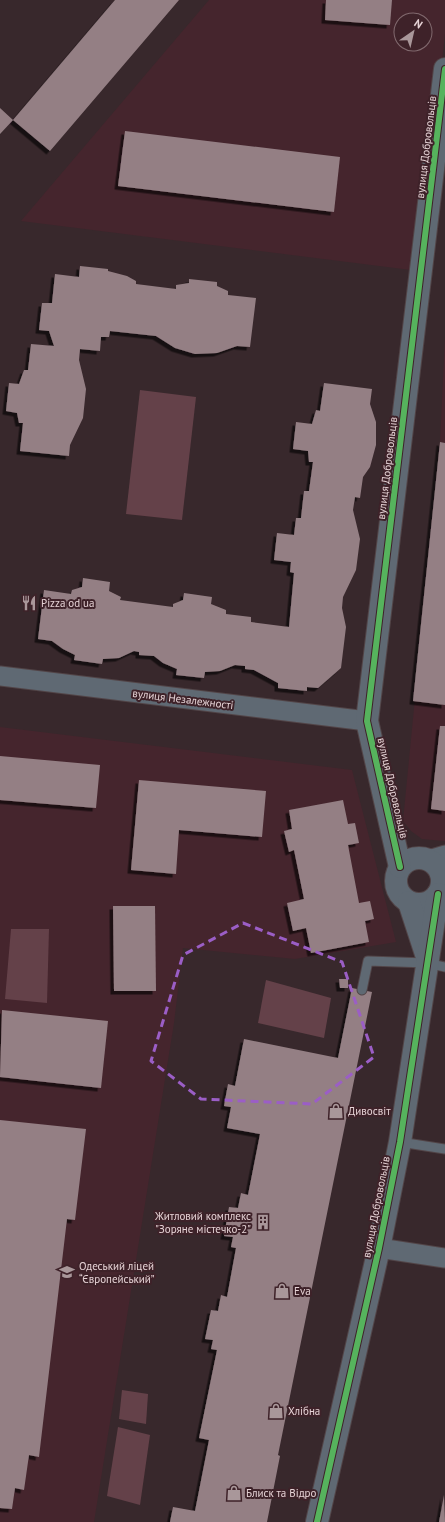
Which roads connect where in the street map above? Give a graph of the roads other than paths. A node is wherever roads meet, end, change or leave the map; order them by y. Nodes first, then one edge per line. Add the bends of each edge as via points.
1 (445, 69) edge
2 (0, 676) edge
3 (367, 721) junction
4 (393, 831) junction
5 (431, 857) edge
6 (400, 868) junction
7 (442, 882) edge
8 (409, 902) junction
9 (433, 963) edge
10 (362, 990) dead end
11 (400, 1142) junction
12 (445, 1149) edge
13 (379, 1248) junction
14 (445, 1258) edge
15 (317, 1522) edge

1 - 3 street, вулиця Добровольців
2 - 3 street, вулиця Незалежності
3 - 4 street, вулиця Добровольців
4 - 5 street, вулиця Добровольців
4 - 6 street, вулиця Добровольців
5 - 6 street via 405,862
5 - 7 street
6 - 8 street via 396,875 396,883 398,890
7 - 8 street via 425,903
7 - 9 street, вулиця Добровольців
8 - 9 street, вулиця Добровольців
9 - 10 lane via 368,961
9 - 11 street, вулиця Добровольців
11 - 12 lane
11 - 13 street, вулиця Добровольців
13 - 14 street
13 - 15 street, вулиця Добровольців

